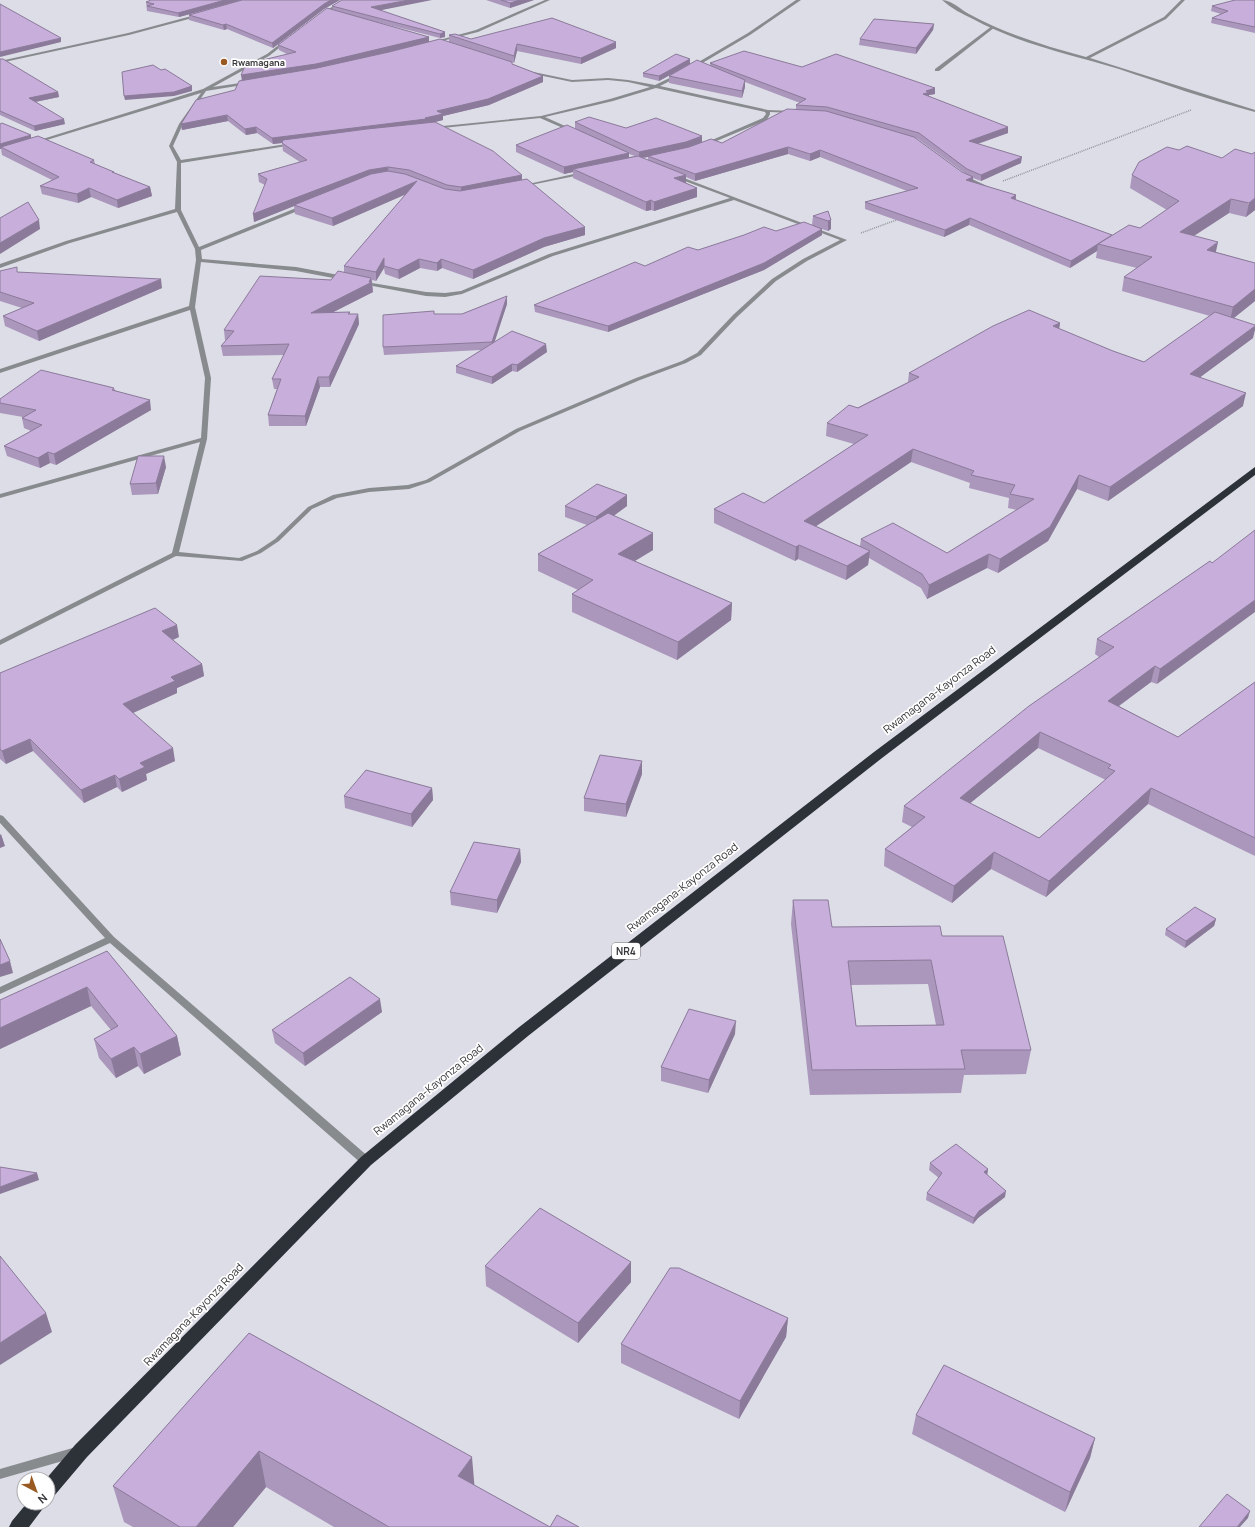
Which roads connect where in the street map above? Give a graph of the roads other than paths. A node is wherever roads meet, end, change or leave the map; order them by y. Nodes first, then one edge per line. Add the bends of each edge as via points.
1 (346, 0) edge
2 (548, 0) edge
3 (798, 0) edge
4 (944, 0) edge
5 (1183, 0) edge
6 (326, 11) junction
7 (334, 13) edge
8 (206, 14) edge
9 (314, 20) edge
10 (993, 27) junction
11 (291, 37) edge
12 (430, 41) edge
13 (438, 41) junction
14 (445, 44) edge
15 (1086, 58) junction
16 (0, 62) edge
17 (688, 69) edge
18 (524, 70) edge
19 (937, 70) dead end
20 (682, 72) edge
21 (250, 83) edge
22 (658, 86) junction
23 (205, 90) junction
24 (766, 111) junction
25 (1255, 111) edge
26 (795, 112) edge
27 (541, 117) junction
28 (423, 129) edge
29 (576, 133) edge
30 (301, 142) edge
31 (28, 144) edge
32 (701, 146) edge
33 (179, 162) junction
34 (586, 173) edge
35 (668, 173) edge
36 (959, 174) edge
37 (517, 187) edge
38 (987, 187) edge
39 (732, 199) junction
40 (306, 206) edge
41 (178, 210) junction
42 (198, 249) junction
43 (199, 260) junction
44 (0, 266) edge
45 (350, 280) edge
46 (358, 281) edge
47 (192, 306) junction
48 (0, 371) edge
49 (204, 439) junction
50 (1255, 470) edge
51 (0, 496) edge
52 (175, 554) junction
53 (0, 643) edge
54 (0, 818) edge
55 (112, 939) junction
56 (0, 991) edge
57 (366, 1161) junction
58 (81, 1451) junction
59 (0, 1474) edge
60 (56, 1481) edge
61 (31, 1511) edge
62 (18, 1527) edge

1 - 6 street
2 - 13 street via 477,31
3 - 17 street via 749,34
4 - 10 street
5 - 15 street via 1165,18
6 - 7 street
6 - 9 street
8 - 16 street via 129,34
10 - 15 street
10 - 19 street
11 - 23 street via 268,54
12 - 13 street
13 - 14 street
15 - 25 street
18 - 22 street via 572,81 608,79
20 - 22 street
21 - 23 street
22 - 24 street
22 - 27 street
23 - 31 street
23 - 33 street via 175,136 172,146
24 - 26 street
24 - 32 street via 768,114 765,119
27 - 28 street
27 - 29 street
30 - 33 street
33 - 41 street
34 - 37 street
35 - 39 street
36 - 38 street
39 - 46 street via 551,255 462,292 445,295 426,294
39 - 52 street via 844,240 774,280 699,354 684,362 518,430 428,481 409,487 335,496 310,508 277,540 240,560
40 - 42 street
41 - 42 street
41 - 44 street via 68,242
42 - 43 street
43 - 45 street via 296,269
43 - 47 street
47 - 48 street
47 - 49 street via 208,378
49 - 51 street
49 - 52 street
50 - 57 highway, Rwamagana-Kayonza Road / NR4 via 872,759 523,1032
52 - 53 street
54 - 55 street
55 - 56 street
55 - 57 street
57 - 58 highway, Rwamagana-Kayonza Road / NR4
58 - 59 street
58 - 60 highway, Rwamagana-Kayonza Road / NR4
61 - 62 highway

